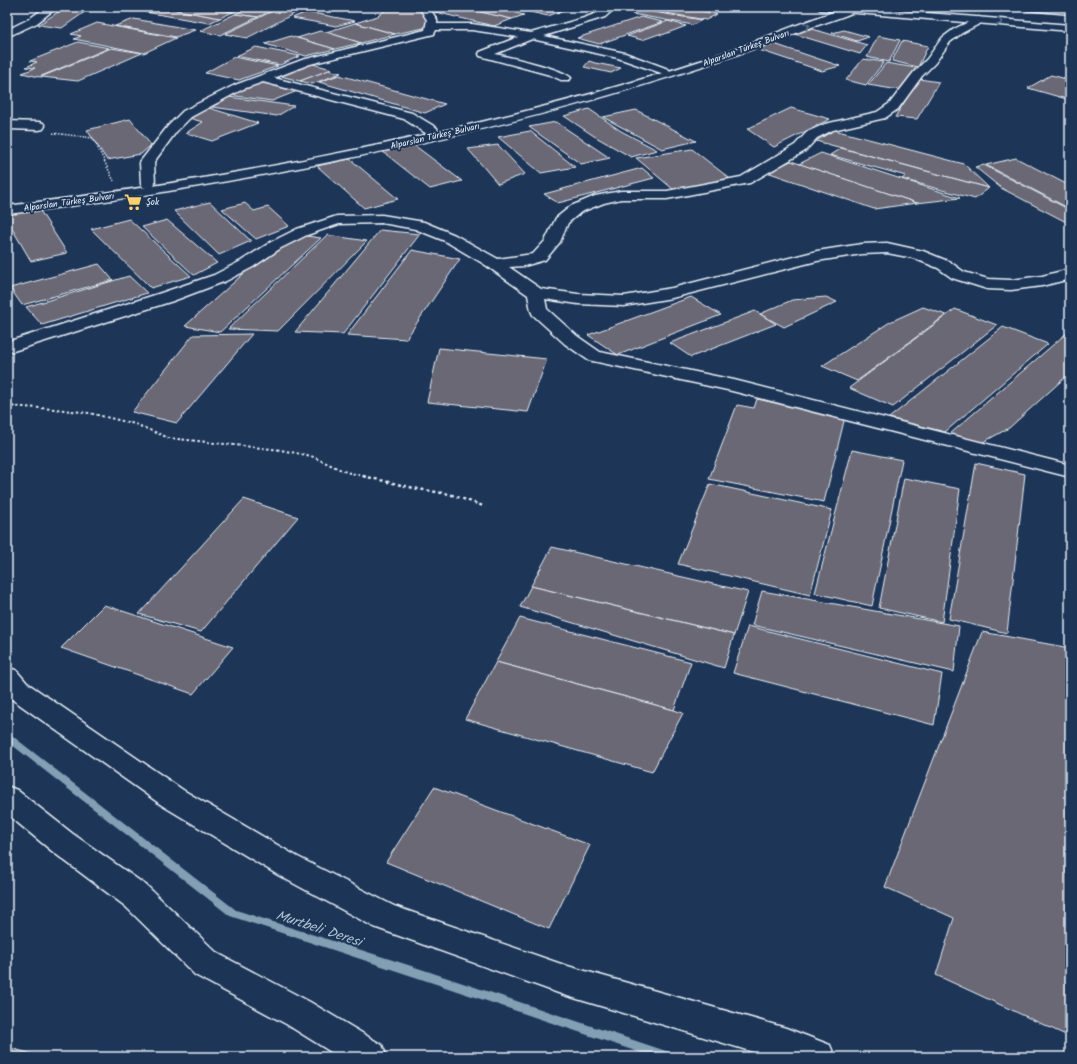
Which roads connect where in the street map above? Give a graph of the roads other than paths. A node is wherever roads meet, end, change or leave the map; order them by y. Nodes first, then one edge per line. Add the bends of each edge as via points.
1 (52, 7) edge
2 (424, 7) edge
3 (611, 7) edge
4 (821, 7) edge
5 (939, 7) edge
6 (1027, 7) edge
7 (854, 8) edge
8 (1070, 11) edge
9 (802, 15) dead end
10 (979, 20) junction
11 (1070, 21) edge
12 (432, 27) junction
13 (1070, 28) edge
14 (7, 34) edge
15 (530, 36) junction
16 (664, 71) junction
17 (261, 78) junction
18 (564, 78) dead end
19 (7, 125) edge
20 (39, 126) road end
21 (432, 131) junction
22 (148, 184) junction
23 (7, 203) edge
24 (7, 210) edge
25 (495, 264) junction
26 (1070, 274) edge
27 (536, 293) junction
28 (7, 348) edge
29 (1070, 471) edge
30 (7, 677) edge
31 (7, 798) edge
32 (370, 1057) edge
33 (818, 1057) edge

1 - 14 main road via 33,21
2 - 12 main road via 432,20
3 - 15 main road via 601,15 588,20
4 - 7 main road
5 - 11 main road
6 - 8 main road
7 - 10 main road
24 -> 7 main road, Alparslan Türkeş Bulvarı via 159,189 462,131 672,74
9 - 16 main road, Alparslan Türkeş Bulvarı via 762,36
10 -> 13 main road
10 - 25 main road via 946,40 894,106 881,115 829,127 812,135 800,148 745,180 667,194 600,198 576,209 561,221 552,242 539,257
12 - 15 main road via 472,27
12 - 17 main road via 430,32 306,62
15 - 16 main road via 621,55
15 - 18 main road via 484,54
16 - 21 main road, Alparslan Türkeş Bulvarı
17 - 21 main road via 408,116
17 - 22 main road via 187,114 147,162
19 - 20 main road
21 - 22 main road, Alparslan Türkeş Bulvarı via 268,164
22 - 23 main road, Alparslan Türkeş Bulvarı
25 - 27 main road
25 - 28 main road via 450,238 419,225 382,219 337,220 302,232 220,278
26 - 27 main road via 1019,284 987,284 958,275 944,265 917,254 888,248 817,256 672,293 624,301 578,299
27 - 29 main road via 539,311 571,340 594,356 727,384
30 - 33 main road via 18,690 173,798 288,866 385,917 564,980 786,1045
31 - 32 main road via 136,896 206,964 298,1013

